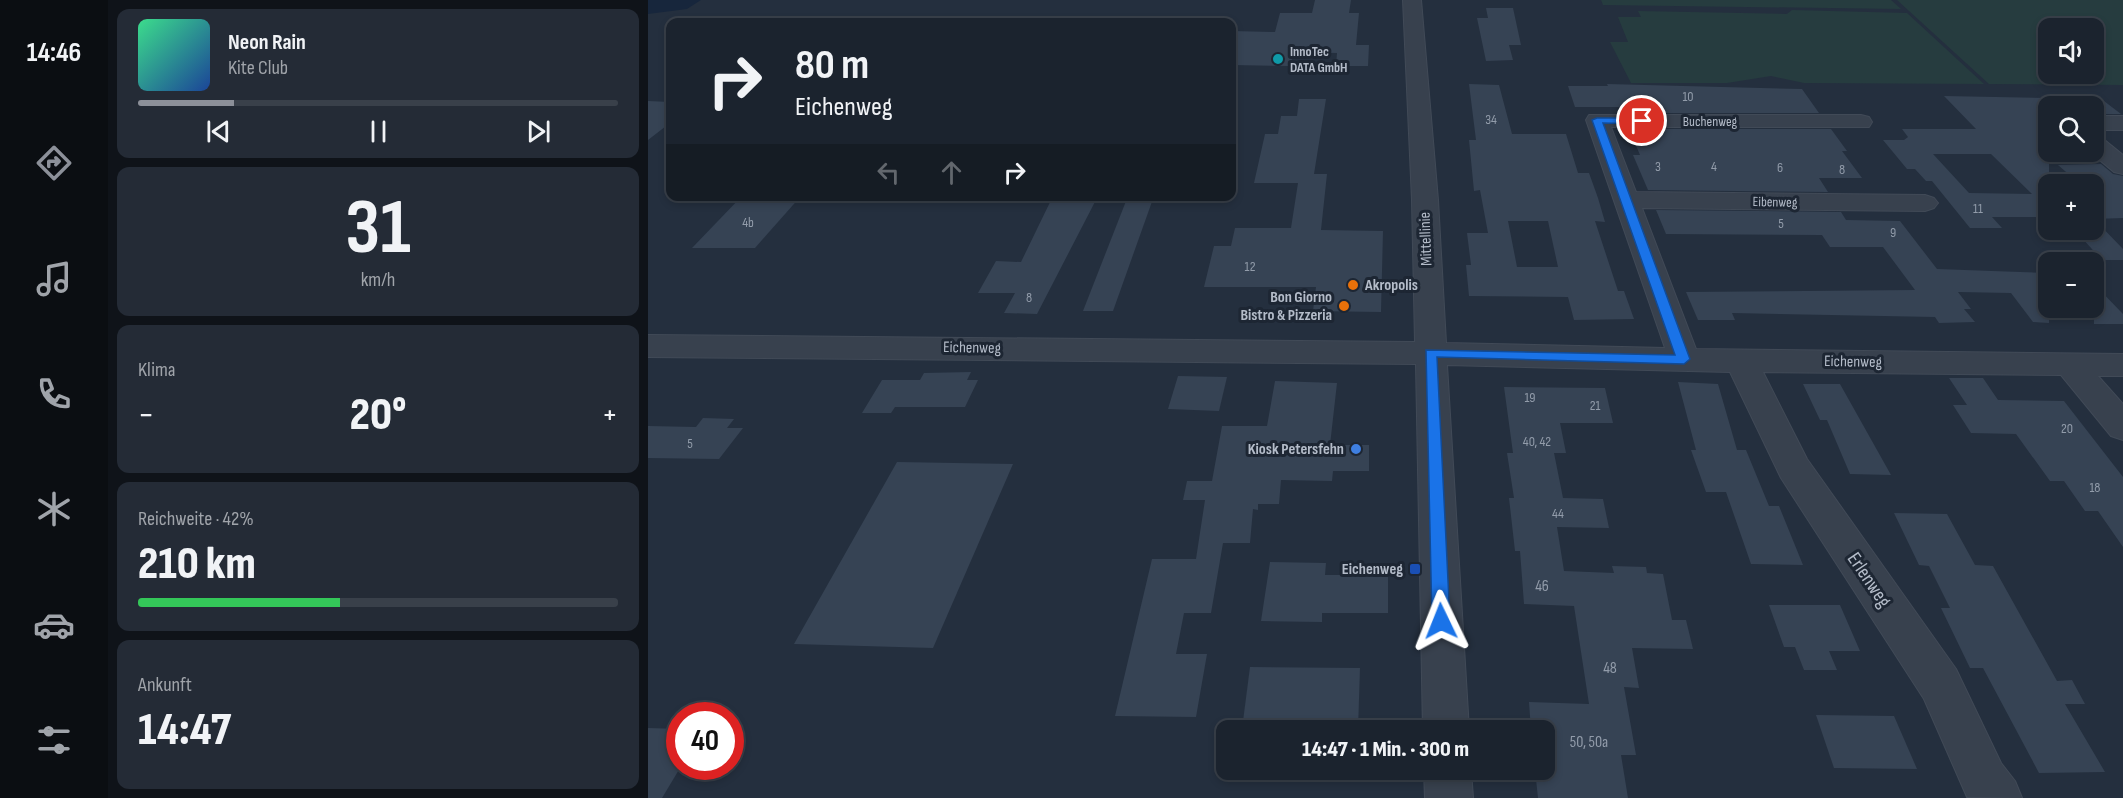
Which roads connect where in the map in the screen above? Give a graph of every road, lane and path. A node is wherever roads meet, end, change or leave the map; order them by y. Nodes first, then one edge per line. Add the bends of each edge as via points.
1 (1412, 0) edge
2 (1861, 122) dead end
3 (2104, 123) edge
4 (2123, 123) edge
5 (2104, 151) edge
6 (2123, 167) edge
7 (1625, 200) junction
8 (1925, 203) dead end
9 (648, 346) edge
10 (1431, 353) junction
11 (1684, 359) junction
12 (1741, 361) junction
13 (2069, 364) junction
14 (2123, 365) edge
15 (2123, 427) edge
16 (1446, 720) edge
17 (1448, 780) edge
18 (1449, 798) edge
19 (1998, 798) edge

1 - 10 street, Mittellinie
2 - 7 street, Buchenweg via 1597,120
3 - 4 street
5 - 6 street
7 - 8 street, Eibenweg
7 - 11 street, Buchenweg
9 - 10 street, Eichenweg
10 - 11 street, Eichenweg
10 - 16 street, Mittellinie
11 - 12 street, Eichenweg
12 - 13 street, Eichenweg
12 - 19 street, Erlenweg via 1794,468 1940,684 1984,780
13 - 14 street, Eichenweg
13 - 15 street
17 - 18 street

